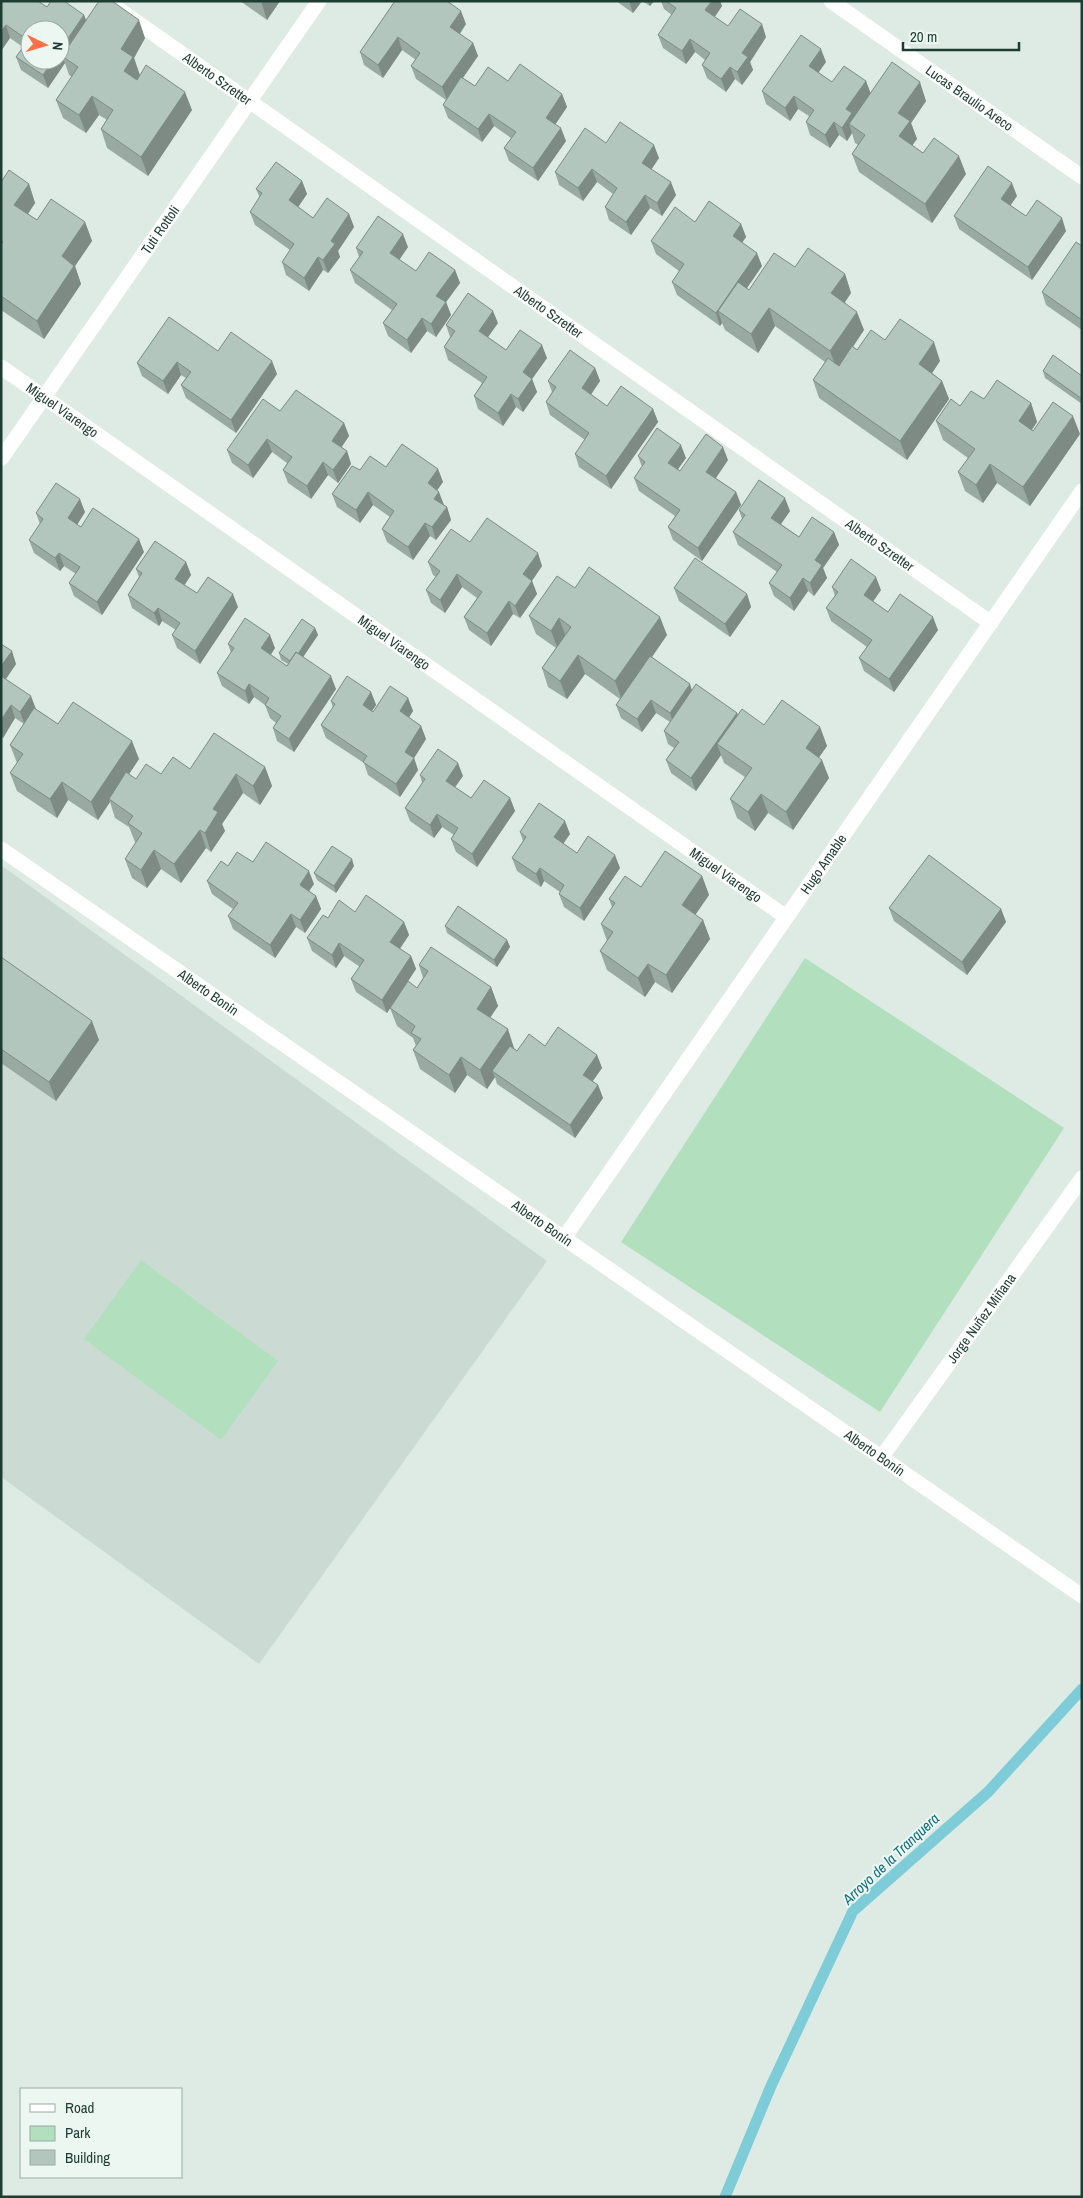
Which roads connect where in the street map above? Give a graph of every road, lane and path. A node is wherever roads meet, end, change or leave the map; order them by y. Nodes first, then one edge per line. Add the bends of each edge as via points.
1 (107, 1) edge
2 (319, 1) edge
3 (831, 1) edge
4 (249, 102) junction
5 (1082, 177) edge
6 (1, 367) edge
7 (44, 398) junction
8 (1, 459) edge
9 (1082, 491) edge
10 (991, 623) junction
11 (1, 848) edge
12 (786, 917) junction
13 (1082, 1178) edge
14 (564, 1238) junction
15 (881, 1458) junction
16 (1082, 1596) edge

1 - 4 street, Alberto Szretter
2 - 4 street, Tuti Rottoli
3 - 5 street, Lucas Braulio Areco
4 - 7 street, Tuti Rottoli
4 - 10 street, Alberto Szretter
6 - 7 street, Miguel Viarengo
7 - 8 street, Tuti Rottoli
7 - 12 street, Miguel Viarengo
9 - 10 street, Hugo Amable
10 - 12 street, Hugo Amable
11 - 14 street, Alberto Bonín
12 - 14 street, Hugo Amable
13 - 15 street, Jorge Nuñez Miñana
14 - 15 street, Alberto Bonín
15 - 16 street, Alberto Bonín

